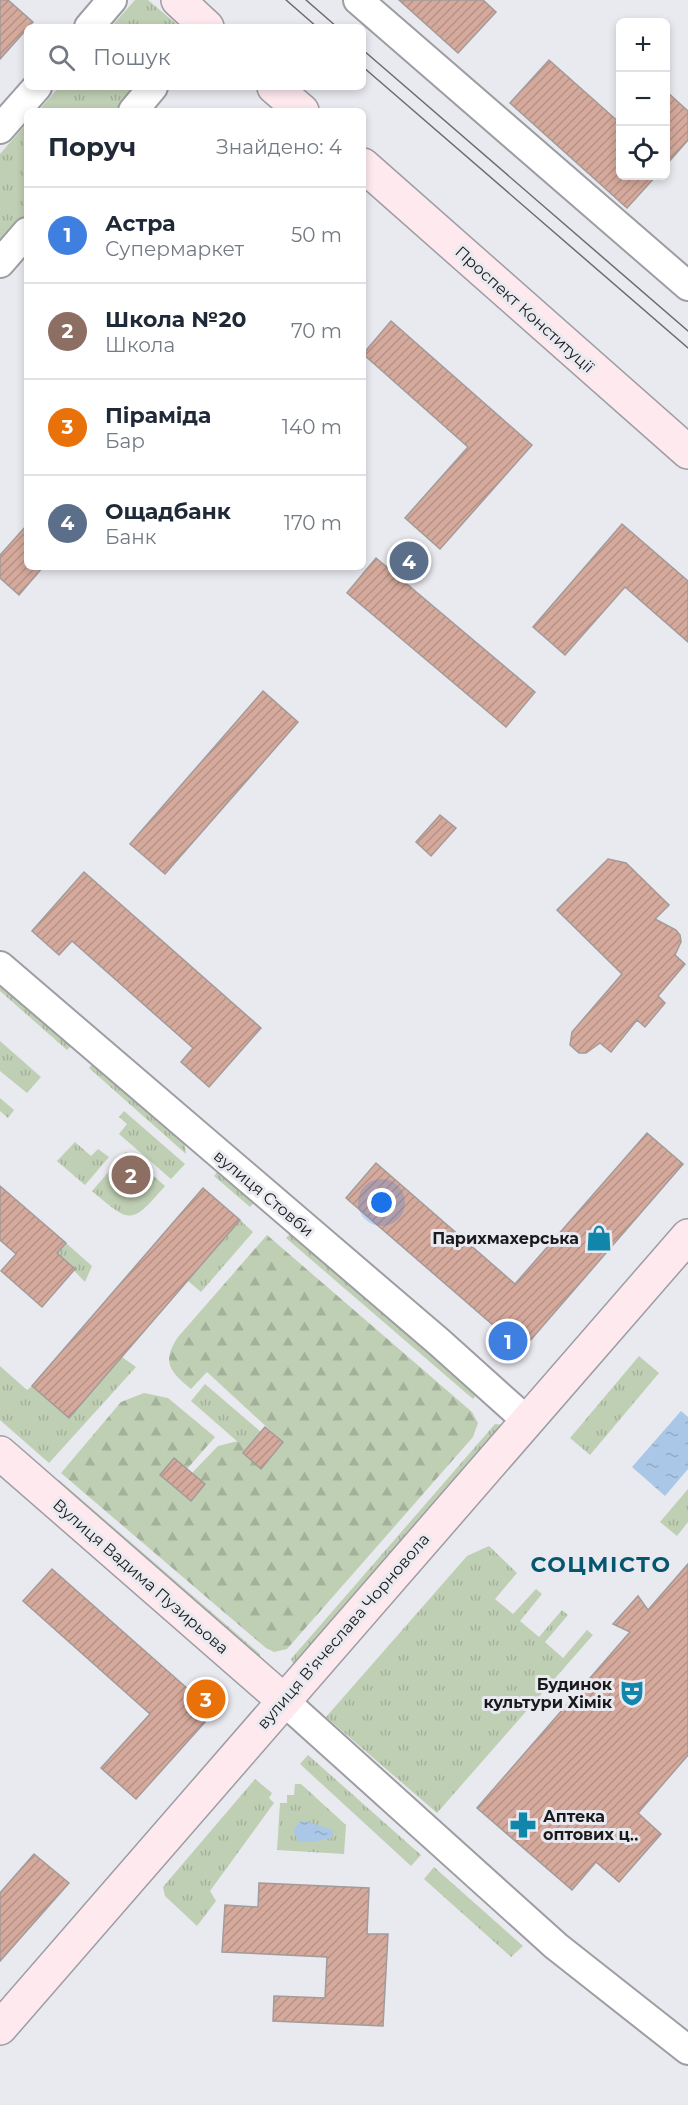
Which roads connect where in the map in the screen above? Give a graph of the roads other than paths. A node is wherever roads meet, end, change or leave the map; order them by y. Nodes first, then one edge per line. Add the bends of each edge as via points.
1 (112, 0) edge
2 (178, 0) edge
3 (358, 0) edge
4 (92, 24) edge
5 (204, 24) edge
6 (34, 90) edge
7 (150, 90) edge
8 (278, 90) edge
9 (136, 108) edge
10 (298, 108) edge
11 (0, 129) edge
12 (366, 168) edge
13 (24, 235) edge
14 (0, 263) edge
15 (688, 286) edge
16 (688, 452) edge
17 (0, 966) edge
18 (688, 1236) edge
19 (527, 1421) junction
20 (0, 1453) edge
21 (283, 1700) junction
22 (0, 2028) edge
23 (688, 2050) edge

1 - 4 street
2 - 5 street
3 - 15 street
6 - 11 street
7 - 9 street
8 - 10 street
12 - 16 street, Проспект Конституції
13 - 14 street
17 - 19 street, вулиця Стовби
18 - 19 street, вулиця Вʼячеслава Чорновола
19 - 21 street, вулиця Вʼячеслава Чорновола
20 - 21 street, Вулиця Вадима Пузирьова
21 - 22 street, вулиця Вʼячеслава Чорновола
21 - 23 street via 556,1946

